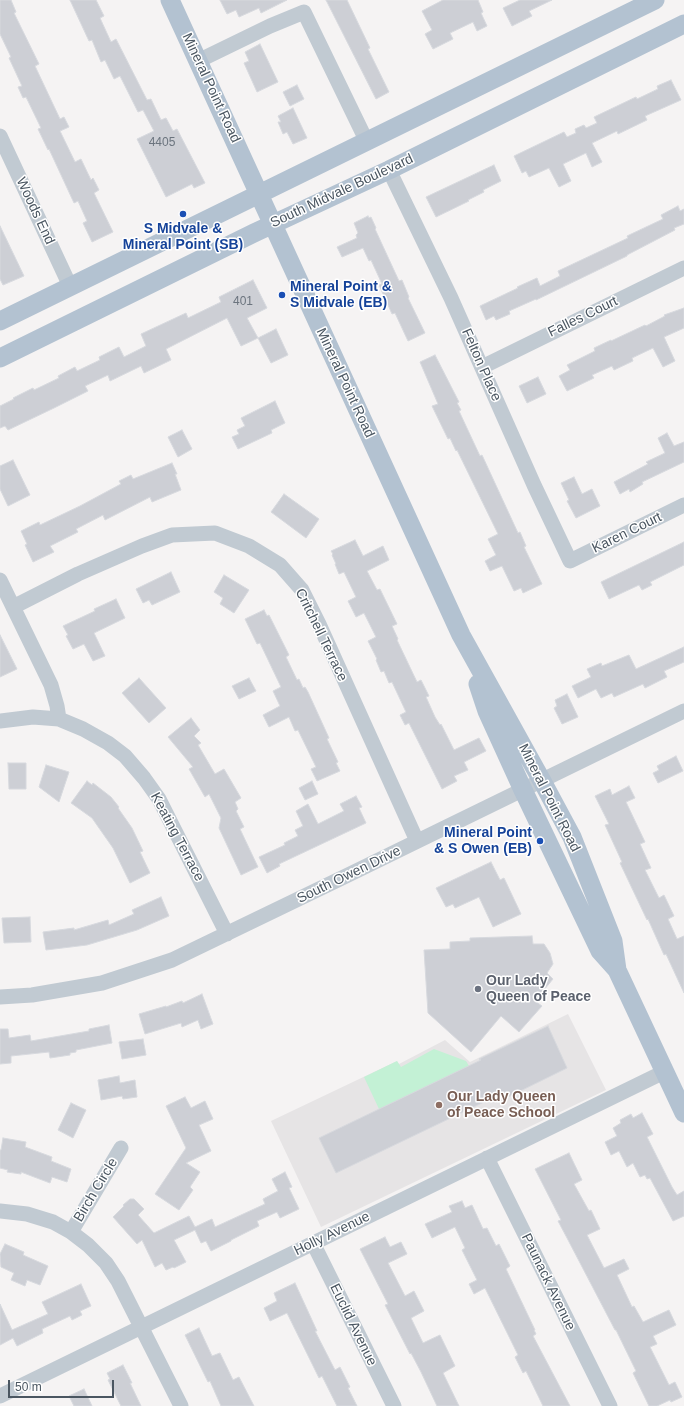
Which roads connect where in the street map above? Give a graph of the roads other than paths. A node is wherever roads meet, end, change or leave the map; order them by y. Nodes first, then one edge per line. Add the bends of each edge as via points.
1 (170, 0) edge
2 (655, 0) edge
3 (684, 24) edge
4 (198, 61) junction
5 (0, 136) edge
6 (367, 142) junction
7 (390, 170) junction
8 (259, 194) junction
9 (273, 224) junction
10 (684, 268) edge
11 (70, 286) junction
12 (0, 321) edge
13 (0, 358) edge
14 (482, 367) junction
15 (684, 505) edge
16 (570, 561) joint
17 (0, 580) edge
18 (13, 607) junction
19 (460, 635) junction
20 (684, 711) edge
21 (59, 720) junction
22 (0, 721) edge
23 (542, 781) junction
24 (522, 790) junction
25 (417, 841) junction
26 (226, 934) junction
27 (617, 970) junction
28 (0, 998) edge
29 (664, 1072) junction
30 (684, 1112) edge
31 (121, 1148) dead end
32 (487, 1158) junction
33 (0, 1211) edge
34 (71, 1232) junction
35 (313, 1243) junction
36 (142, 1327) junction
37 (0, 1396) edge
38 (181, 1406) edge
39 (394, 1406) edge
40 (610, 1406) edge

1 - 4 main road, Mineral Point Road
2 - 6 main road
3 - 7 main road, South Midvale Boulevard
4 - 6 street via 304,12
4 - 8 main road, Mineral Point Road
5 - 11 street, Woods End
6 - 8 main road
7 - 9 main road, South Midvale Boulevard
7 - 14 street, Felton Place
8 - 9 main road, Mineral Point Road
8 - 11 main road
9 - 13 main road, South Midvale Boulevard
9 - 19 main road, Mineral Point Road
10 - 14 street, Falles Court
11 - 12 main road
14 - 16 street, Felton Place
15 - 16 street, Karen Court
17 - 18 street
18 - 21 street via 51,686
18 - 25 street, Critchell Terrace via 78,574 172,535 215,533 250,546 280,565 302,590
19 - 23 main road, Mineral Point Road
19 - 24 main road, Mineral Point Road via 487,711
20 - 23 street, South Owen Drive
21 - 22 street, Keating Terrace via 32,718
21 - 26 street, Keating Terrace via 83,729 108,743 125,756 144,778 159,799
23 - 24 street, South Owen Drive
23 - 27 main road, Mineral Point Road via 572,837 613,941
24 - 25 street, South Owen Drive
24 - 27 main road, Mineral Point Road via 600,951
25 - 26 street, South Owen Drive
26 - 28 street, South Owen Drive via 172,960 102,983
27 - 29 main road, Mineral Point Road
29 - 30 main road, Mineral Point Road
29 - 32 street, Holly Avenue
31 - 34 street, Birch Circle
32 - 35 street, Holly Avenue
32 - 40 street, Paunack Avenue
33 - 34 street via 27,1214 53,1222
34 - 36 street via 106,1263
35 - 36 street, Holly Avenue
35 - 39 street, Euclid Avenue
36 - 37 street, Holly Avenue
36 - 38 street

